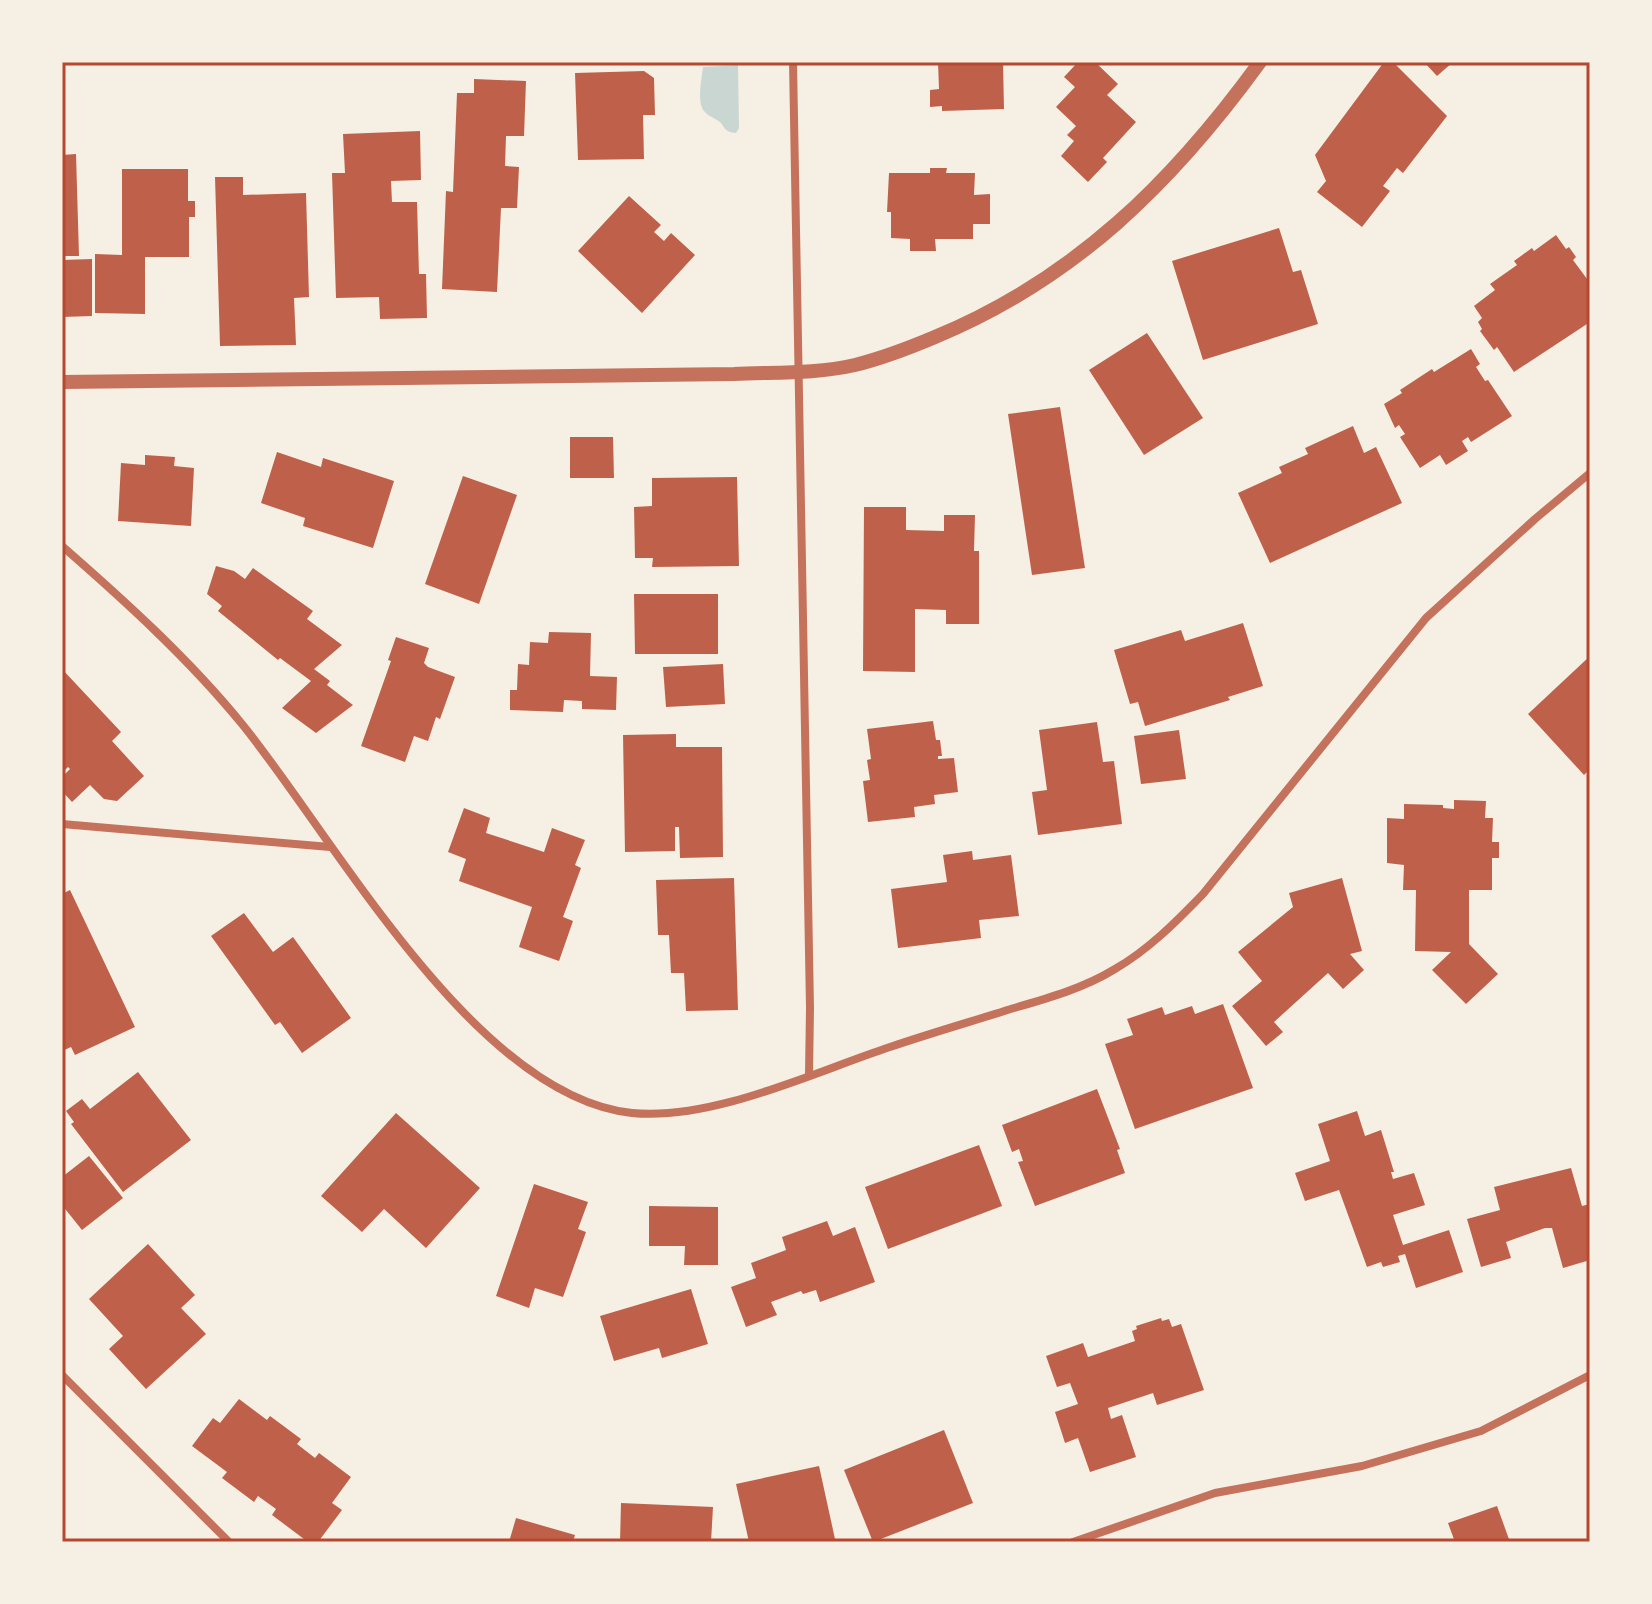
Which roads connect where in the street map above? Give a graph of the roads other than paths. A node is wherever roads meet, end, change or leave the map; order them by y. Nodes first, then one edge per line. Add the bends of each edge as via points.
1 (793, 62) edge
2 (1260, 62) edge
3 (798, 371) junction
4 (62, 382) edge
5 (1590, 473) edge
6 (62, 546) edge
7 (62, 824) edge
8 (330, 847) junction
9 (809, 1075) junction
10 (62, 1375) edge
11 (1590, 1375) edge
12 (229, 1542) edge
13 (1073, 1542) edge

1 - 3 street
2 - 3 street via 1209,129 1155,187 1046,279 984,316 886,356
3 - 4 street
3 - 9 street
5 - 9 street via 1426,618 1234,859 1188,910 1135,956 1071,990
6 - 8 street via 150,627 240,722
7 - 8 street
8 - 9 street via 449,996 515,1058 575,1096 633,1113 660,1113 746,1097
10 - 12 street
11 - 13 street via 1481,1431 1362,1466 1215,1493

